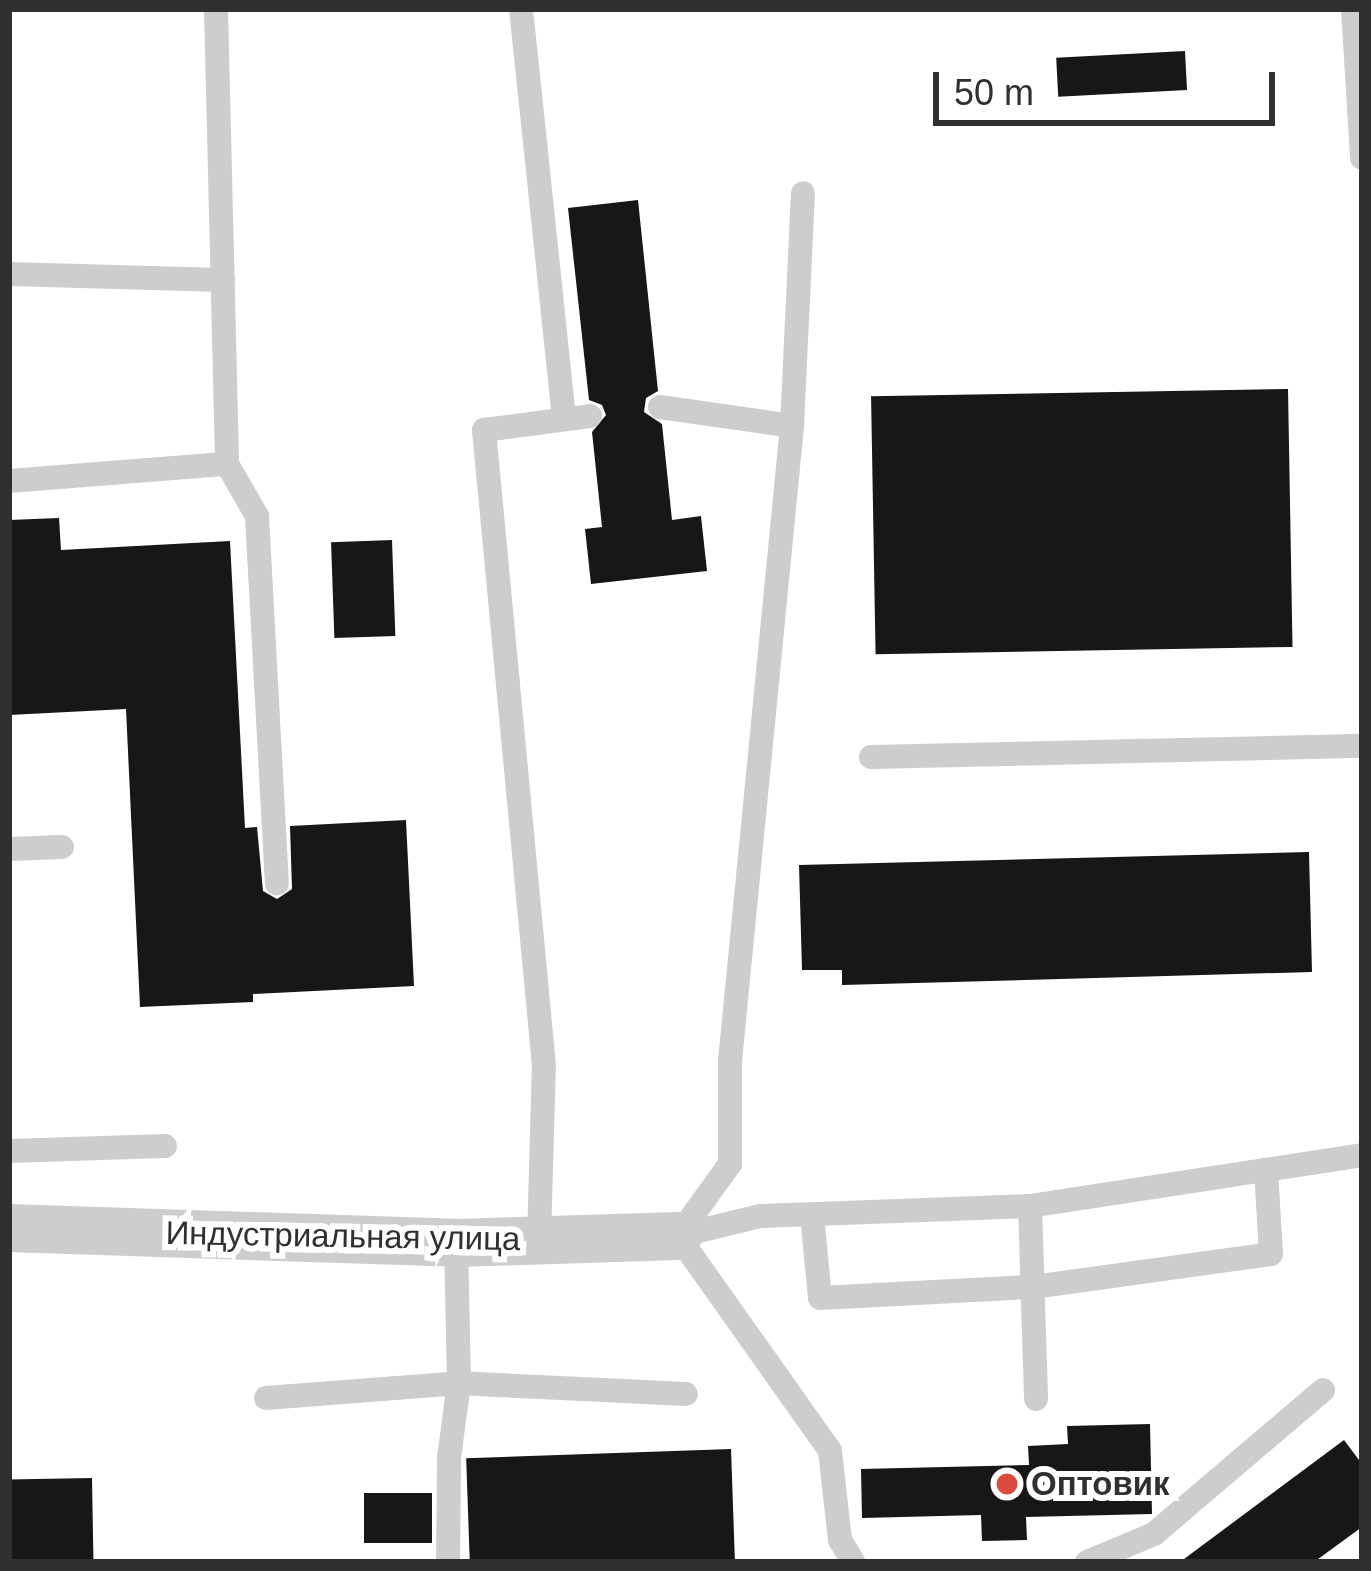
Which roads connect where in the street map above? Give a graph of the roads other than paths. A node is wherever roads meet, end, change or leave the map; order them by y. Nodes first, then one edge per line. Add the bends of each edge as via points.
1 (216, 9) edge
2 (521, 9) edge
3 (1353, 9) edge
4 (1362, 158) edge
5 (803, 193) dead end
6 (9, 263) edge
7 (9, 274) edge
8 (223, 280) junction
9 (660, 407) dead end
10 (792, 426) junction
11 (227, 464) junction
12 (9, 481) edge
13 (1362, 746) edge
14 (871, 757) dead end
15 (62, 847) dead end
16 (9, 848) edge
17 (277, 883) dead end
18 (165, 1146) dead end
19 (9, 1151) edge
20 (1362, 1155) edge
21 (1266, 1171) junction
22 (1030, 1206) junction
23 (812, 1215) junction
24 (9, 1228) edge
25 (678, 1236) junction
26 (539, 1240) junction
27 (456, 1243) junction
28 (1033, 1287) junction
29 (459, 1382) junction
30 (1323, 1390) dead end
31 (686, 1394) dead end
32 (266, 1398) dead end
33 (1036, 1400) dead end
34 (448, 1562) edge
35 (854, 1562) edge
36 (1087, 1562) edge

1 - 8 lane
2 - 26 lane via 577,418 484,430 544,1066
3 - 4 lane
5 - 10 lane
6 - 7 lane
7 - 8 lane
8 - 11 lane
9 - 10 lane
10 - 25 lane via 730,1061 730,1164
11 - 12 lane
11 - 17 lane via 256,516
13 - 14 lane
15 - 16 lane
18 - 19 lane
20 - 21 lane
21 - 22 lane
21 - 28 lane via 1271,1254
22 - 23 lane
22 - 28 lane
23 - 25 lane via 760,1216
23 - 28 lane via 820,1298
24 - 27 street, Индустриальная улица
25 - 26 street, Индустриальная улица
25 - 35 lane via 830,1451 840,1540
26 - 27 street, Индустриальная улица
27 - 29 lane
28 - 33 lane
29 - 31 lane
29 - 32 lane
29 - 34 lane via 448,1458
30 - 36 lane via 1154,1534

